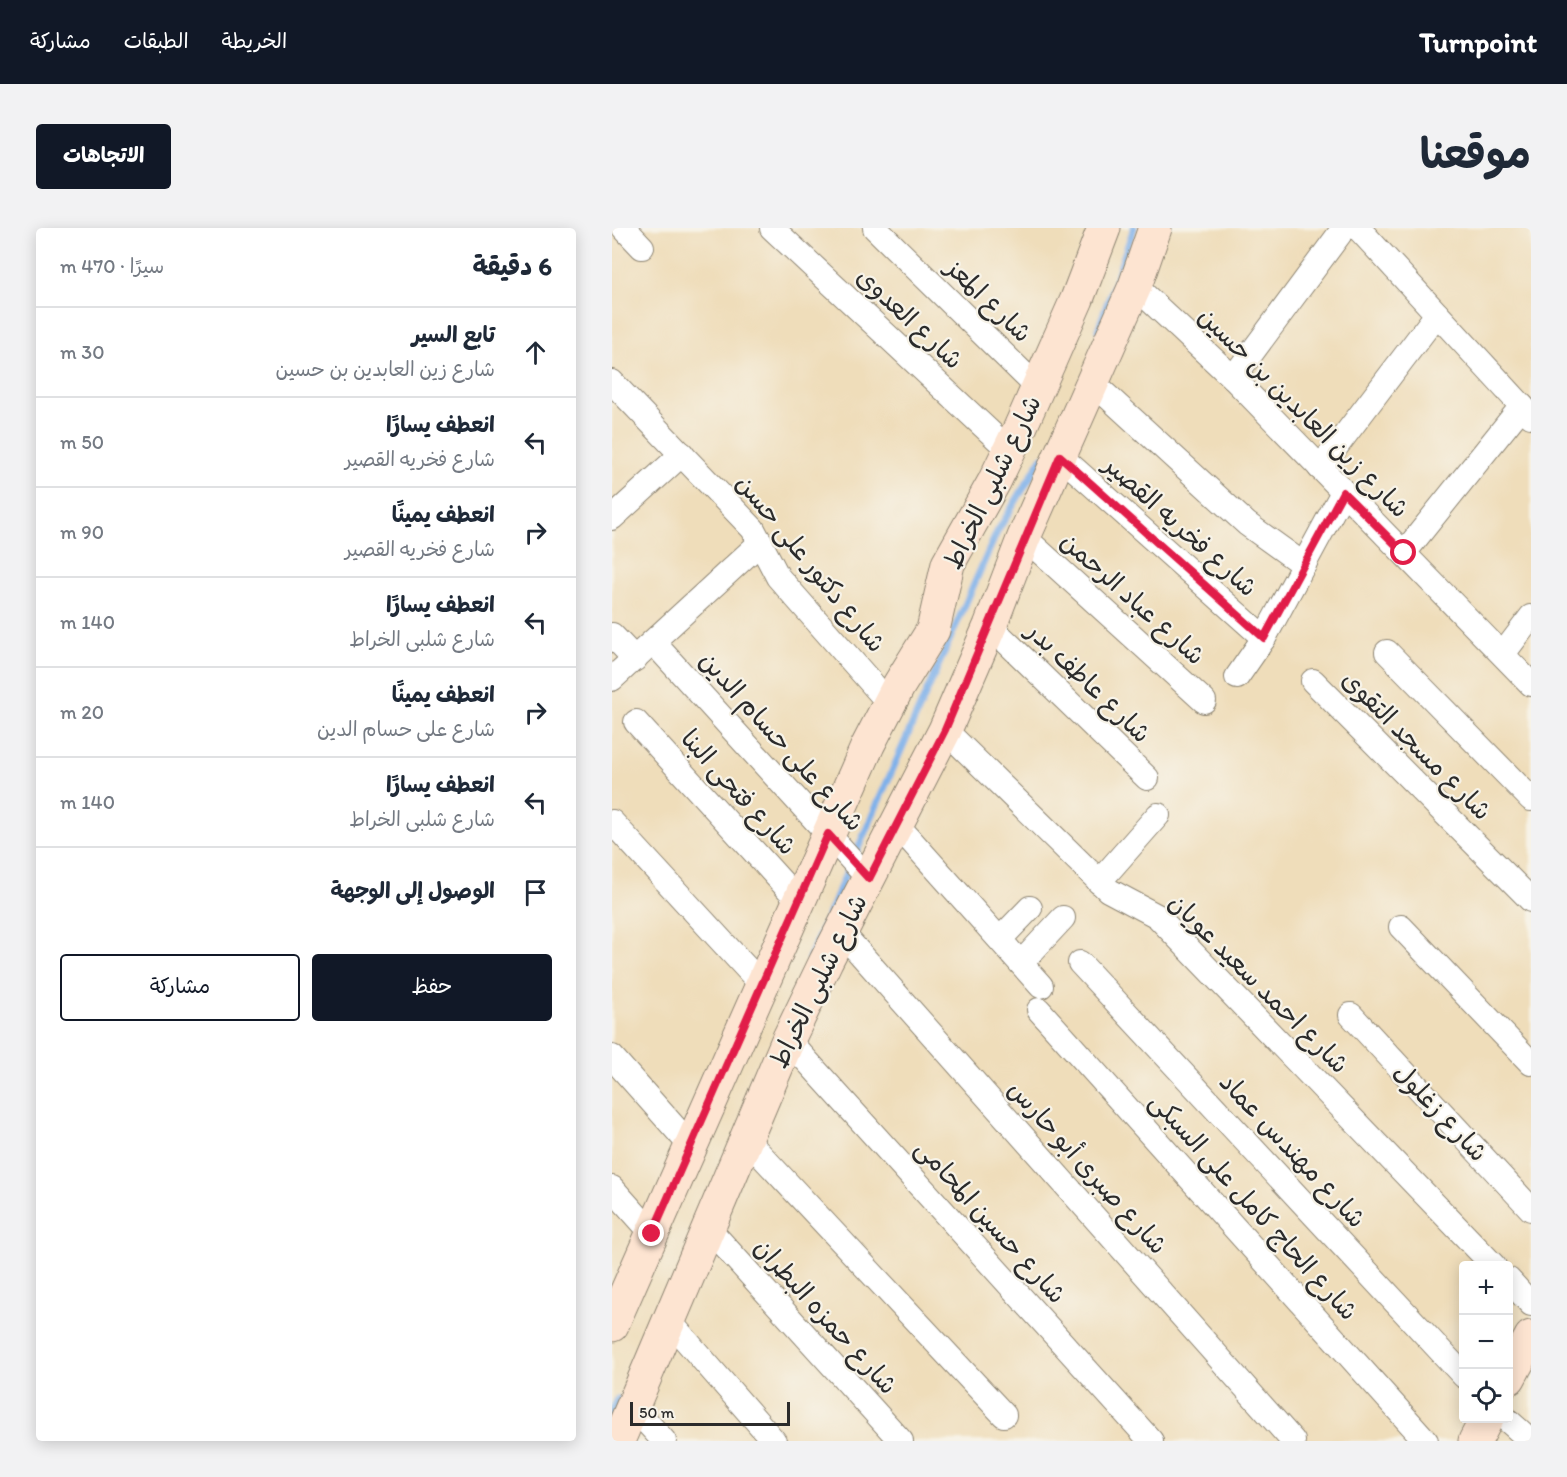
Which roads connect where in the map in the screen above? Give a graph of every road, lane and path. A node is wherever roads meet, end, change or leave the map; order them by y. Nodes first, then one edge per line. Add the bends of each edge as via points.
1 (624, 228) edge
2 (771, 228) edge
3 (875, 228) edge
4 (1344, 228) edge
5 (1358, 228) edge
6 (1127, 237) edge
7 (642, 246) dead end
8 (1135, 286) junction
9 (1437, 314) junction
10 (1233, 378) junction
11 (612, 382) edge
12 (1093, 383) junction
13 (1038, 388) junction
14 (1526, 411) edge
15 (1009, 450) junction
16 (682, 454) junction
17 (1060, 456) junction
18 (1320, 468) junction
19 (1343, 492) junction
20 (612, 518) edge
21 (1024, 537) junction
22 (761, 542) junction
23 (1404, 553) junction
24 (1304, 565) junction
25 (1531, 617) edge
26 (990, 626) junction
27 (612, 635) edge
28 (1264, 638) junction
29 (653, 642) junction
30 (1387, 652) dead end
31 (1503, 654) junction
32 (634, 659) junction
33 (1237, 677) dead end
34 (612, 680) edge
35 (1313, 681) dead end
36 (1531, 684) edge
37 (1204, 701) dead end
38 (889, 703) junction
39 (636, 722) dead end
40 (945, 730) junction
41 (1147, 778) dead end
42 (1531, 799) edge
43 (1158, 815) dead end
44 (612, 822) edge
45 (898, 826) junction
46 (834, 841) junction
47 (864, 874) junction
48 (1099, 882) junction
49 (1531, 900) edge
50 (799, 901) junction
51 (1030, 908) dead end
52 (1064, 918) dead end
53 (1401, 927) dead end
54 (841, 932) junction
55 (1000, 939) junction
56 (1021, 963) junction
57 (1080, 963) dead end
58 (762, 985) junction
59 (1041, 986) dead end
60 (1039, 1010) dead end
61 (1352, 1015) dead end
62 (788, 1040) junction
63 (612, 1057) edge
64 (1531, 1064) edge
65 (745, 1138) junction
66 (691, 1146) junction
67 (612, 1188) edge
68 (1531, 1209) edge
69 (709, 1229) junction
70 (652, 1234) junction
71 (1489, 1261) edge
72 (1513, 1284) edge
73 (1531, 1304) edge
74 (613, 1321) edge
75 (670, 1322) junction
76 (1531, 1337) edge
77 (1459, 1371) edge
78 (1513, 1371) edge
79 (633, 1407) junction
80 (1004, 1415) dead end
81 (1484, 1423) edge
82 (1510, 1423) edge
83 (618, 1441) edge
84 (664, 1441) edge
85 (774, 1441) edge
86 (901, 1441) edge
87 (1151, 1441) edge
88 (1293, 1441) edge
89 (1426, 1441) edge
90 (1475, 1441) edge
91 (1531, 1441) edge

1 - 7 street
2 - 15 street, شارع العدوى
3 - 13 street, شارع المعز
4 - 10 street
5 - 9 street
6 - 8 street, شارع شلبى الخراط
6 - 13 street, شارع شلبى الخراط
8 - 10 street, شارع زين العابدين بن حسين
8 - 12 street, شارع شلبى الخراط
9 - 14 street
9 - 18 street
10 - 18 street, شارع زين العابدين بن حسين
11 - 16 street, شارع دكتور على حسن
12 - 17 street, شارع شلبى الخراط
12 - 24 street via 1247,524
13 - 15 street, شارع شلبى الخراط
14 - 23 street
15 - 38 street, شارع شلبى الخراط via 951,557 933,630
16 - 20 street
16 - 22 street, شارع دكتور على حسن via 748,523
17 - 21 street, شارع شلبى الخراط
17 - 28 street, شارع فخريه القصير
18 - 19 street, شارع زين العابدين بن حسين
19 - 23 street, شارع زين العابدين بن حسين
19 - 24 street, شارع فخريه القصير
21 - 26 street, شارع شلبى الخراط
21 - 37 street, شارع عباد الرحمن
22 - 29 street
22 - 38 street, شارع دكتور على حسن via 778,577
23 - 31 street, شارع زين العابدين بن حسين
24 - 28 street, شارع فخريه القصير
25 - 31 street
26 - 40 street, شارع شلبى الخراط
26 - 41 street, شارع عاطف بدر
27 - 32 street
28 - 33 street, شارع فخريه القصير
29 - 32 street
29 - 46 street, شارع على حسام الدين
30 - 42 street
31 - 36 street, شارع زين العابدين بن حسين
32 - 34 street
35 - 49 street, شارع مسجد التقوى
38 - 46 street, شارع شلبى الخراط
39 - 50 street, شارع فتحى البنا
40 - 45 street, شارع شلبى الخراط
40 - 48 street, شارع احمد سعيد عويان
43 - 48 street
44 - 58 street
45 - 47 street, شارع شلبى الخراط
45 - 55 street
46 - 47 street, شارع على حسام الدين
46 - 50 street, شارع شلبى الخراط
47 - 54 street, شارع شلبى الخراط
48 - 71 street, شارع احمد سعيد عويان via 1116,896 1157,916
50 - 58 street, شارع شلبى الخراط
51 - 55 street
52 - 56 street
53 - 64 street
54 - 62 street, شارع شلبى الخراط
54 - 88 street, شارع صبرى أبو حارس
55 - 56 street
56 - 59 street
57 - 77 street, شارع مهندس عماد
58 - 66 street, شارع شلبى الخراط
60 - 89 street, شارع الحاج كامل على السبكى
61 - 68 street, شارع زغلول
62 - 65 street, شارع شلبى الخراط
62 - 87 street, شارع حسين المحامى
63 - 66 street
65 - 69 street, شارع شلبى الخراط
65 - 80 street
66 - 70 street, شارع شلبى الخراط
67 - 70 street
69 - 75 street, شارع شلبى الخراط
69 - 86 street, شارع حمزه البطران
70 - 74 street, شارع شلبى الخراط
72 - 73 street
75 - 79 street, شارع شلبى الخراط
75 - 85 street
76 - 78 street
79 - 83 street, شارع شلبى الخراط
79 - 84 street
81 - 90 street
82 - 91 street

